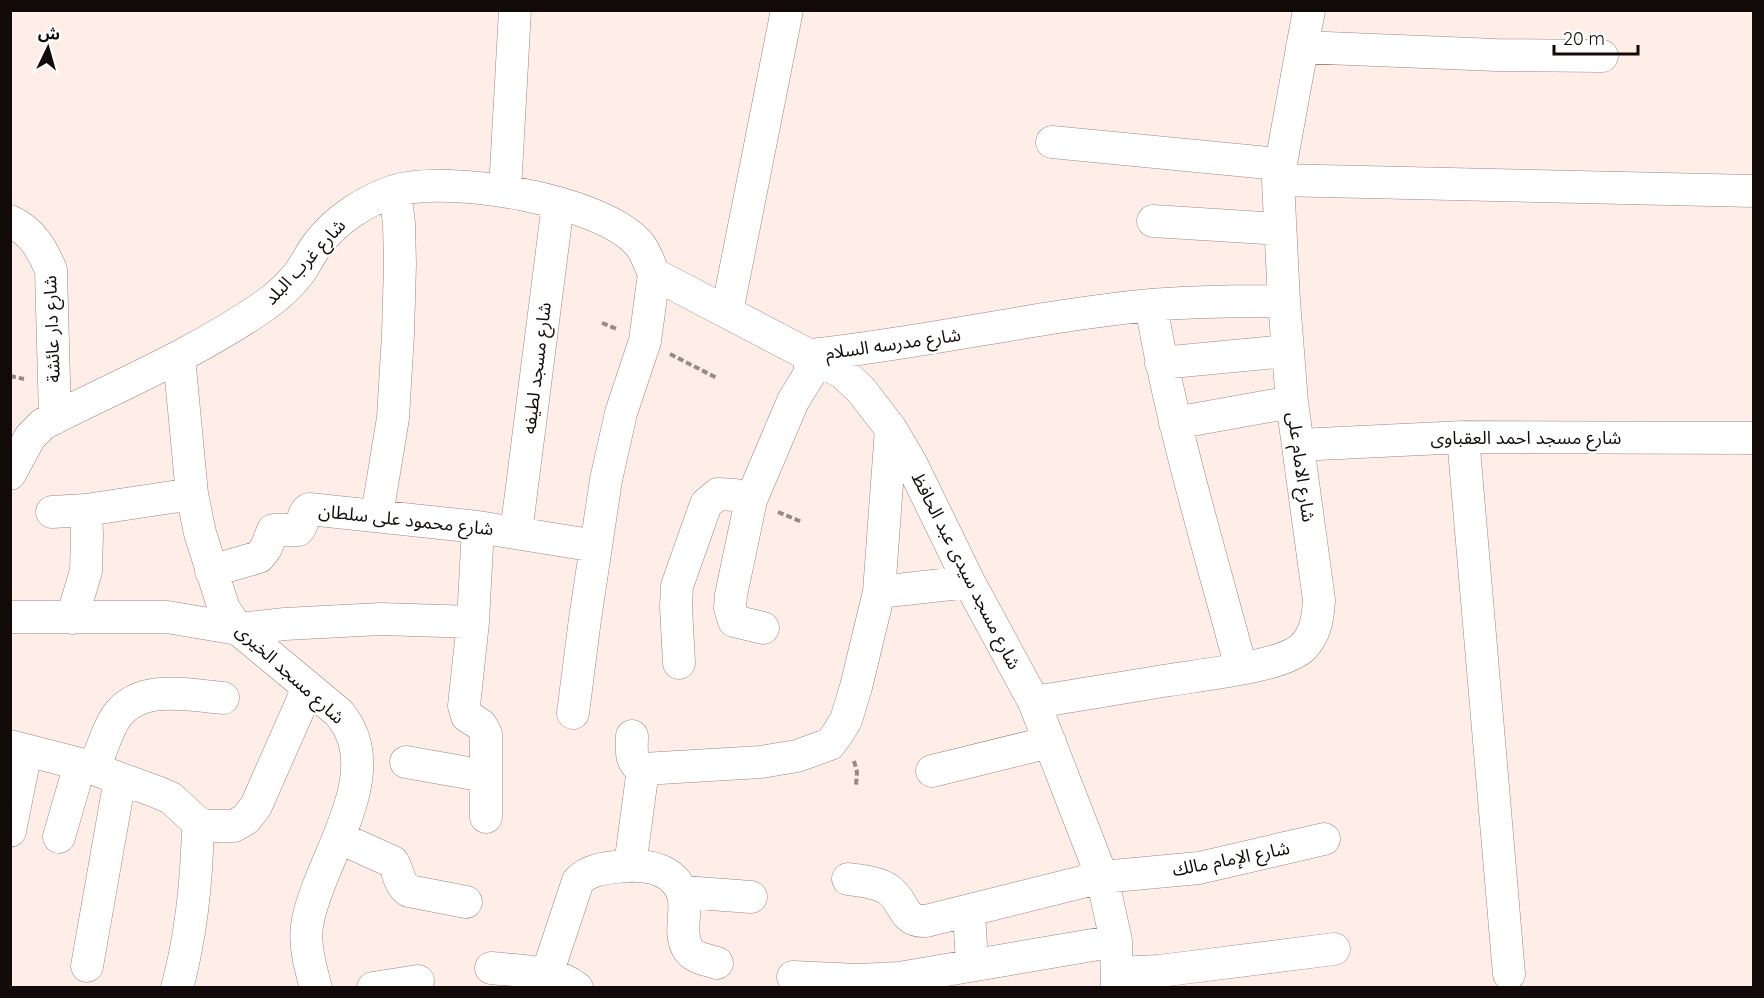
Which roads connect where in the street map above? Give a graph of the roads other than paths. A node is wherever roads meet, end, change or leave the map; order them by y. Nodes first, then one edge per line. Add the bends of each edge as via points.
1 (516, 10) edge
2 (787, 10) edge
3 (1309, 10) edge
4 (1302, 47) junction
5 (1602, 56) dead end
6 (1052, 142) dead end
7 (1279, 172) junction
8 (505, 190) junction
9 (395, 191) junction
10 (1754, 191) edge
11 (558, 204) junction
12 (10, 221) edge
13 (1153, 221) dead end
14 (1279, 230) junction
15 (654, 274) junction
16 (1284, 301) junction
17 (1151, 305) junction
18 (727, 312) junction
19 (1287, 351) junction
20 (811, 355) junction
21 (179, 357) junction
22 (1161, 363) junction
23 (1292, 402) junction
24 (55, 418) junction
25 (1175, 423) junction
26 (891, 429) junction
27 (1463, 436) junction
28 (1754, 438) edge
29 (1298, 444) junction
30 (10, 474) edge
31 (192, 494) junction
32 (751, 500) junction
33 (86, 510) junction
34 (52, 512) dead end
35 (377, 515) junction
36 (478, 527) junction
37 (516, 533) junction
38 (596, 546) junction
39 (211, 571) junction
40 (969, 582) junction
41 (879, 592) junction
42 (10, 617) edge
43 (72, 618) junction
44 (473, 622) junction
45 (763, 627) dead end
46 (238, 629) junction
47 (679, 663) dead end
48 (1241, 668) junction
49 (308, 688) junction
50 (223, 698) dead end
51 (1034, 702) junction
52 (573, 712) dead end
53 (632, 736) dead end
54 (1050, 742) junction
55 (18, 748) edge
56 (406, 762) dead end
57 (643, 769) junction
58 (98, 771) junction
59 (932, 771) dead end
60 (485, 776) junction
61 (486, 817) dead end
62 (198, 823) junction
63 (10, 831) edge
64 (59, 837) dead end
65 (340, 838) junction
66 (1324, 839) dead end
67 (630, 866) junction
68 (1102, 877) junction
69 (848, 879) dead end
70 (684, 892) junction
71 (751, 897) dead end
72 (466, 902) dead end
73 (969, 911) junction
74 (1116, 941) junction
75 (1334, 949) dead end
76 (717, 963) dead end
77 (972, 964) junction
78 (87, 966) dead end
79 (491, 968) dead end
80 (547, 974) junction
81 (1509, 974) dead end
82 (793, 977) dead end
83 (1117, 980) edge
84 (418, 981) dead end
85 (177, 987) edge
86 (316, 987) edge
87 (373, 987) edge
88 (577, 987) edge

1 - 8 street
2 - 18 street
3 - 4 street, شارع الامام على
4 - 5 street
4 - 7 street, شارع الامام على
6 - 7 street
7 - 10 street
7 - 14 street, شارع الامام على
8 - 9 street, شارع غرب البلد via 456,184
8 - 11 street, شارع غرب البلد
9 - 21 street, شارع غرب البلد via 338,222 300,272 266,305
9 - 35 street via 400,264 398,334 393,418
11 - 15 street, شارع غرب البلد via 603,219 624,231 640,245
11 - 37 street, شارع مسجد لطيفه
12 - 24 street, شارع دار عائشة via 33,237 51,270
13 - 14 street
14 - 16 street, شارع الامام على
15 - 18 street, شارع مسجد سيدى عبد الحافظ
15 - 38 street via 645,341 613,445
16 - 17 street, شارع مدرسه السلام
16 - 19 street, شارع الامام على
17 - 20 street, شارع مدرسه السلام
17 - 22 street
18 - 20 street, شارع مسجد سيدى عبد الحافظ
19 - 22 street
19 - 23 street, شارع الامام على
20 - 26 street, شارع مسجد سيدى عبد الحافظ via 843,373
20 - 32 street, شارع مدرسه السلام via 809,375 793,401
21 - 24 street, شارع غرب البلد
21 - 31 street, شارع مسجد الخيرى
22 - 25 street
23 - 25 street
23 - 29 street, شارع الامام على
24 - 30 street, شارع غرب البلد via 30,437
25 - 48 street
26 - 40 street, شارع مسجد سيدى عبد الحافظ
26 - 41 street
27 - 28 street, شارع مسجد احمد العقباوى
27 - 29 street, شارع مسجد احمد العقباوى
27 - 81 street
29 - 48 street, شارع الامام على via 1319,600 1318,620 1304,646 1295,653
31 - 33 street
31 - 39 street, شارع مسجد الخيرى
32 - 45 street, شارع مدرسه السلام via 730,608 734,621
32 - 47 street via 718,494 706,504 677,586
33 - 34 street
33 - 43 street via 86,571
35 - 36 street, شارع محمود على سلطان
35 - 39 street, شارع محمود على سلطان via 309,509 298,530 273,530 259,557
36 - 37 street, شارع محمود على سلطان
36 - 44 street
37 - 38 street, شارع محمود على سلطان
38 - 52 street
39 - 46 street, شارع مسجد الخيرى via 224,609
40 - 41 street
40 - 51 street, شارع مسجد سيدى عبد الحافظ
41 - 57 street via 846,720 830,744 797,756 761,762
42 - 43 street
43 - 46 street via 167,617
44 - 46 street via 381,619
44 - 60 street via 464,706 465,713 481,724 486,734
46 - 49 street, شارع مسجد الخيرى
48 - 51 street, شارع الامام على
49 - 62 street via 256,807 234,826 215,828
49 - 65 street, شارع مسجد الخيرى via 339,712 350,728 355,746 353,798
50 - 58 street via 160,694 136,699 114,722
51 - 54 street, شارع مسجد سيدى عبد الحافظ
53 - 57 street via 633,760
54 - 59 street
54 - 68 street, شارع مسجد سيدى عبد الحافظ
55 - 58 street
55 - 63 street
56 - 60 street
57 - 67 street
58 - 62 street via 171,798
58 - 64 street
58 - 78 street
60 - 61 street
62 - 85 street via 189,938
65 - 72 street via 393,862 403,887 409,891
65 - 86 street, شارع مسجد الخيرى via 316,888 307,922 306,943
66 - 68 street, شارع الإمام مالك via 1199,868
67 - 70 street via 666,873
67 - 80 street via 597,870 578,881
68 - 73 street, شارع الإمام مالك
68 - 74 street, شارع مسجد سيدى عبد الحافظ
69 - 73 street, شارع الإمام مالك via 888,889 914,920
70 - 71 street
70 - 76 street via 686,946 692,954
73 - 77 street
74 - 77 street
74 - 83 street, شارع مسجد سيدى عبد الحافظ
75 - 83 street
77 - 82 street via 877,980
79 - 80 street
80 - 88 street
84 - 87 street

